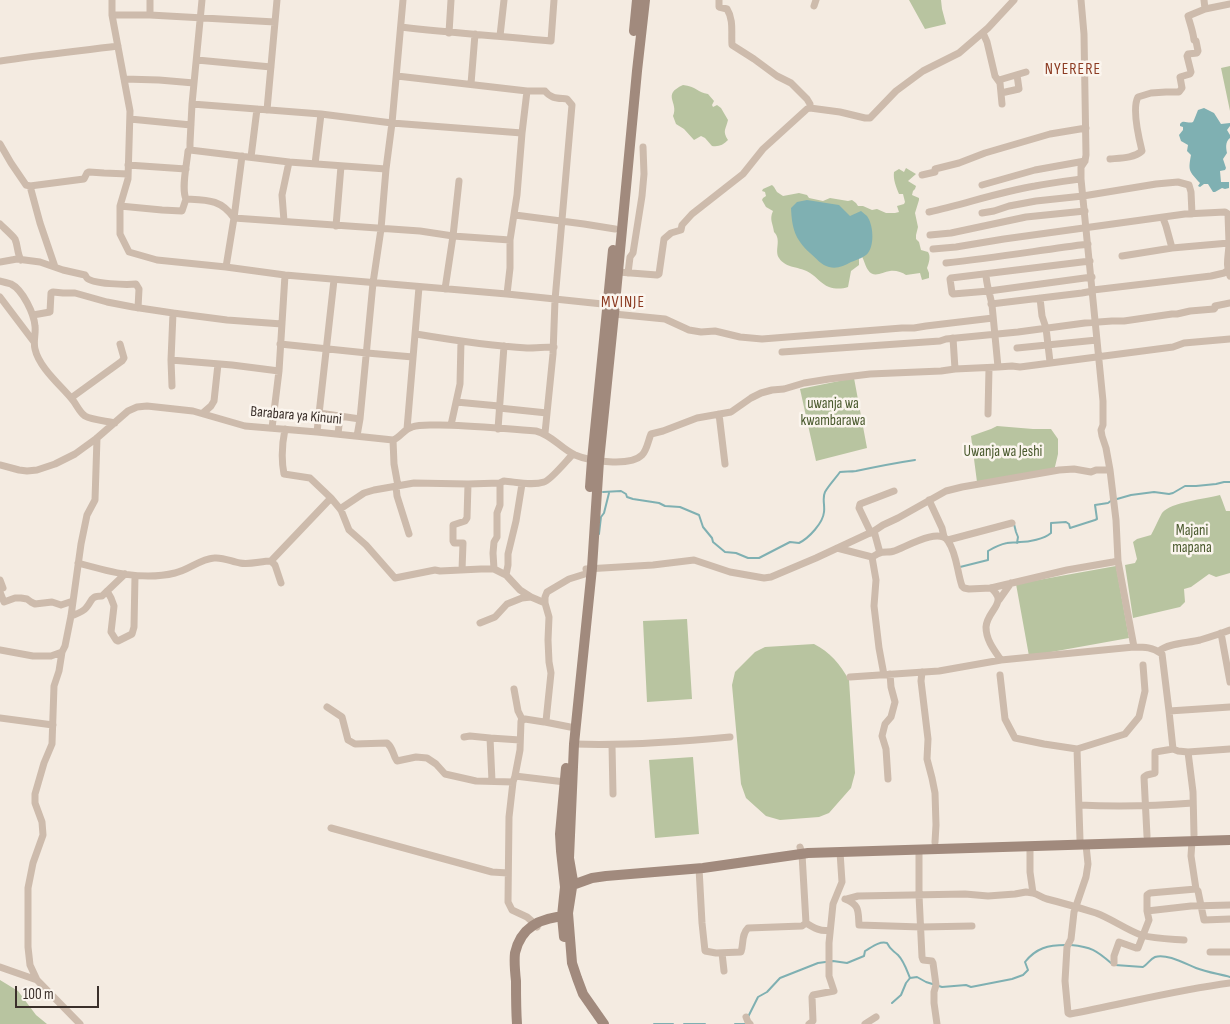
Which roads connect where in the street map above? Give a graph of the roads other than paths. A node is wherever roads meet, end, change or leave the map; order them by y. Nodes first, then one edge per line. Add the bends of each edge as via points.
1 (112, 0) edge
2 (150, 0) edge
3 (202, 0) edge
4 (277, 0) edge
5 (403, 0) edge
6 (452, 0) edge
7 (504, 0) edge
8 (554, 0) edge
9 (637, 0) edge
10 (645, 0) edge
11 (719, 0) edge
12 (1014, 0) edge
13 (1081, 0) edge
14 (1204, 0) edge
15 (1230, 4) edge
16 (1206, 9) junction
17 (112, 15) junction
18 (150, 15) junction
19 (200, 18) junction
20 (275, 22) junction
21 (401, 27) junction
22 (449, 33) junction
23 (982, 33) junction
24 (475, 34) junction
25 (500, 36) junction
26 (118, 46) junction
27 (196, 60) junction
28 (0, 61) edge
29 (271, 67) junction
30 (1026, 72) dead end
31 (1017, 75) junction
32 (397, 76) junction
33 (124, 79) junction
34 (999, 80) junction
35 (194, 83) junction
36 (470, 84) junction
37 (527, 91) junction
38 (1001, 93) junction
39 (192, 104) junction
40 (1002, 104) dead end
41 (810, 108) junction
42 (257, 109) junction
43 (267, 110) junction
44 (320, 114) junction
45 (130, 119) junction
46 (392, 123) junction
47 (191, 125) junction
48 (1086, 128) junction
49 (522, 133) junction
50 (643, 147) dead end
51 (1, 148) edge
52 (190, 150) junction
53 (242, 156) junction
54 (251, 157) junction
55 (1110, 159) dead end
56 (1085, 161) junction
57 (289, 162) junction
58 (315, 164) junction
59 (128, 165) junction
60 (341, 166) junction
61 (186, 169) junction
62 (386, 169) junction
63 (128, 174) junction
64 (922, 176) dead end
65 (1081, 179) junction
66 (459, 181) dead end
67 (982, 184) dead end
68 (30, 186) junction
69 (1083, 196) junction
70 (186, 199) junction
71 (120, 206) junction
72 (1085, 211) junction
73 (929, 212) dead end
74 (982, 213) dead end
75 (1192, 214) junction
76 (515, 215) junction
77 (234, 218) junction
78 (1163, 218) junction
79 (284, 221) junction
80 (562, 222) junction
81 (0, 224) edge
82 (336, 226) junction
83 (1086, 228) junction
84 (381, 229) junction
85 (615, 229) junction
86 (930, 235) dead end
87 (453, 236) junction
88 (510, 240) junction
89 (1229, 243) edge
90 (1088, 244) junction
91 (1172, 248) junction
92 (933, 250) dead end
93 (1122, 256) dead end
94 (21, 260) junction
95 (1090, 261) junction
96 (0, 262) edge
97 (946, 263) dead end
98 (226, 267) junction
99 (55, 268) junction
100 (623, 272) junction
101 (1229, 272) edge
102 (986, 274) junction
103 (285, 275) junction
104 (1092, 277) junction
105 (334, 280) junction
106 (0, 281) edge
107 (373, 283) junction
108 (419, 287) junction
109 (445, 289) junction
110 (1093, 290) junction
111 (989, 291) junction
112 (507, 294) junction
113 (0, 297) edge
114 (1040, 298) junction
115 (555, 300) junction
116 (1230, 303) edge
117 (992, 304) junction
118 (138, 308) junction
119 (612, 308) junction
120 (173, 313) junction
121 (33, 315) junction
122 (993, 318) junction
123 (1096, 322) junction
124 (282, 324) junction
125 (1046, 328) junction
126 (416, 334) junction
127 (994, 334) junction
128 (953, 338) junction
129 (1230, 339) edge
130 (1098, 340) junction
131 (461, 341) junction
132 (34, 342) junction
133 (120, 344) dead end
134 (280, 344) junction
135 (1048, 344) junction
136 (504, 346) junction
137 (554, 347) junction
138 (1017, 348) dead end
139 (326, 349) junction
140 (782, 352) dead end
141 (367, 353) junction
142 (413, 357) junction
143 (1099, 357) junction
144 (171, 360) junction
145 (1050, 362) junction
146 (218, 364) junction
147 (989, 368) junction
148 (998, 368) junction
149 (955, 369) junction
150 (279, 371) junction
151 (172, 386) dead end
152 (71, 398) junction
153 (456, 402) junction
154 (499, 407) junction
155 (203, 413) junction
156 (547, 413) junction
157 (319, 414) junction
158 (719, 414) junction
159 (988, 414) dead end
160 (340, 416) junction
161 (360, 419) junction
162 (115, 422) junction
163 (451, 426) junction
164 (272, 428) junction
165 (498, 428) junction
166 (285, 429) junction
167 (407, 429) junction
168 (317, 432) junction
169 (545, 433) junction
170 (338, 434) junction
171 (357, 436) junction
172 (97, 438) junction
173 (393, 440) junction
174 (573, 454) junction
175 (595, 460) junction
176 (725, 464) dead end
177 (0, 465) edge
178 (1110, 470) junction
179 (500, 483) junction
180 (468, 484) junction
181 (522, 484) junction
182 (397, 486) junction
183 (894, 490) dead end
184 (331, 498) junction
185 (929, 500) junction
186 (340, 509) junction
187 (1012, 523) dead end
188 (872, 532) junction
189 (409, 534) dead end
190 (946, 538) junction
191 (836, 548) junction
192 (880, 553) junction
193 (872, 557) junction
194 (1118, 560) junction
195 (271, 561) junction
196 (78, 563) junction
197 (494, 569) junction
198 (462, 570) junction
199 (588, 570) junction
200 (124, 574) junction
201 (506, 575) junction
202 (135, 576) junction
203 (0, 580) edge
204 (281, 583) dead end
205 (1011, 583) junction
206 (991, 588) junction
207 (0, 591) edge
208 (107, 591) junction
209 (531, 597) junction
210 (999, 600) junction
211 (73, 601) junction
212 (545, 603) junction
213 (71, 616) junction
214 (480, 623) dead end
215 (1230, 630) edge
216 (1221, 633) junction
217 (1134, 646) junction
218 (0, 650) edge
219 (1159, 651) junction
220 (62, 652) junction
221 (1001, 660) junction
222 (1142, 665) dead end
223 (922, 672) junction
224 (887, 675) junction
225 (1000, 675) dead end
226 (850, 677) dead end
227 (1230, 682) edge
228 (514, 689) dead end
229 (326, 707) dead end
230 (1230, 707) edge
231 (1169, 711) junction
232 (0, 718) edge
233 (522, 719) junction
234 (546, 722) junction
235 (53, 726) junction
236 (570, 727) junction
237 (464, 737) dead end
238 (730, 737) dead end
239 (490, 738) junction
240 (520, 740) junction
241 (574, 744) junction
242 (612, 745) junction
243 (1173, 748) junction
244 (1077, 749) junction
245 (1230, 749) edge
246 (1188, 752) junction
247 (514, 779) junction
248 (888, 779) dead end
249 (492, 781) junction
250 (565, 782) junction
251 (613, 794) dead end
252 (1193, 803) junction
253 (1079, 805) junction
254 (1146, 806) junction
255 (331, 828) dead end
256 (1230, 835) edge
257 (1147, 836) junction
258 (1193, 838) junction
259 (1230, 840) edge
260 (935, 842) junction
261 (1083, 842) junction
262 (1030, 846) junction
263 (919, 849) junction
264 (801, 850) junction
265 (840, 852) junction
266 (699, 868) junction
267 (508, 873) junction
268 (568, 881) junction
269 (1196, 889) junction
270 (1033, 893) junction
271 (919, 895) junction
272 (835, 898) junction
273 (847, 899) junction
274 (1230, 905) edge
275 (1201, 906) junction
276 (1076, 907) junction
277 (1147, 911) junction
278 (565, 919) junction
279 (1230, 919) edge
280 (806, 924) junction
281 (536, 926) junction
282 (972, 926) dead end
283 (921, 927) junction
284 (830, 930) junction
285 (1142, 935) junction
286 (1184, 940) dead end
287 (1210, 952) dead end
288 (1230, 952) edge
289 (722, 953) junction
290 (1114, 963) dead end
291 (0, 967) edge
292 (724, 971) dead end
293 (37, 980) junction
294 (1230, 983) edge
295 (876, 1018) dead end
296 (80, 1024) edge
297 (517, 1024) edge
298 (523, 1024) edge
299 (595, 1024) edge
300 (604, 1024) edge
301 (809, 1024) edge
302 (865, 1024) edge
303 (937, 1024) edge

1 - 17 street
2 - 18 street
3 - 19 street
4 - 20 street
5 - 21 street
6 - 22 street
7 - 25 street
8 - 25 street via 551,41
9 - 85 main road
10 - 100 main road
11 - 41 street via 719,8 727,9 730,14 732,45 791,83 807,99
12 - 23 street
13 - 48 street
14 - 16 street
15 - 16 street
16 - 55 street via 1188,16 1198,51 1187,56 1191,72 1180,77 1181,90 1137,99 1142,151
17 - 18 street
17 - 26 street
18 - 19 street
19 - 20 street
19 - 27 street
20 - 29 street
21 - 22 street
21 - 32 street
22 - 24 street
23 - 34 street
23 - 41 street via 959,53 922,72 896,91 870,118
24 - 25 street
24 - 36 street
26 - 28 street
26 - 33 street
27 - 29 street
27 - 35 street
29 - 43 street
30 - 31 street
31 - 34 street
31 - 38 street via 1019,89
32 - 36 street
32 - 46 street
33 - 35 street
33 - 45 street
34 - 38 street
35 - 39 street
36 - 37 street
37 - 49 street
37 - 80 street via 545,92 552,98 567,99 572,105
38 - 40 street
39 - 42 street
39 - 47 street
41 - 100 street via 763,149 743,174 692,214 681,230 664,238 659,274
42 - 43 street
42 - 54 street
43 - 44 street
44 - 46 street
44 - 58 street
45 - 47 street
45 - 59 street
46 - 49 street
46 - 62 street
47 - 52 street
48 - 56 street
48 - 64 street via 985,152
49 - 76 street
50 - 100 street via 642,196 633,253
51 - 68 street via 26,185
52 - 53 street
52 - 61 street
53 - 54 street
53 - 77 street
54 - 57 street
56 - 65 street via 1081,167
56 - 67 street
57 - 58 street
57 - 79 street via 282,194
58 - 60 street
59 - 61 street
59 - 63 street
60 - 62 street
60 - 82 street
61 - 70 street
62 - 84 street
63 - 68 street via 89,172 84,179
63 - 71 street
65 - 69 street
65 - 73 street via 993,195
66 - 87 street
68 - 99 street
69 - 72 street
69 - 74 street via 1036,200
69 - 75 street via 1178,182 1189,185
70 - 71 street via 182,210
70 - 77 street via 216,202
71 - 98 street via 120,234 129,252 157,260
72 - 83 street
72 - 86 street via 1020,218
75 - 78 street
75 - 89 street via 1227,212
76 - 80 street
76 - 88 street
77 - 79 street
77 - 98 street
78 - 83 street
78 - 91 street
79 - 82 street
80 - 85 street
80 - 115 street
81 - 94 street via 14,238
82 - 84 street
83 - 90 street
83 - 92 street
84 - 87 street
84 - 107 street
85 - 119 main road
87 - 88 street
87 - 109 street
88 - 112 street
89 - 91 street
89 - 101 street
90 - 95 street
90 - 97 street
91 - 93 street
94 - 96 street
94 - 99 street
95 - 102 street
95 - 104 street
98 - 103 street
99 - 118 street via 85,274 90,280 99,282 136,284 140,288
100 - 119 main road
101 - 110 street
102 - 111 street
102 - 111 street via 951,278 951,290 953,294
103 - 105 street
103 - 124 street
104 - 110 street
104 - 111 street
105 - 107 street
105 - 139 street
106 - 121 street via 18,290
107 - 108 street
107 - 141 street
108 - 109 street
108 - 126 street
109 - 112 street
110 - 114 street
110 - 123 street
111 - 117 street
112 - 115 street
113 - 132 street
114 - 117 street
114 - 125 street
115 - 119 street
115 - 137 street
116 - 123 street via 1214,309
117 - 122 street
118 - 120 street
118 - 121 street via 75,293 53,292 50,312
119 - 122 street via 665,319 689,330 762,339 914,328
119 - 175 main road
120 - 124 street
120 - 144 street
121 - 132 street
122 - 127 street
123 - 125 street
123 - 130 street
124 - 134 street
125 - 127 street
125 - 135 street
126 - 131 street
126 - 142 street
127 - 128 street
127 - 148 street
128 - 140 street
128 - 149 street
129 - 143 street
130 - 135 street
130 - 143 street
131 - 136 street
131 - 153 street via 460,384
132 - 152 street via 41,362
133 - 152 street via 122,361
134 - 139 street
134 - 150 street
135 - 138 street
135 - 145 street
136 - 137 street
136 - 154 street
137 - 156 street
139 - 141 street
139 - 157 street
141 - 142 street
141 - 161 street
142 - 167 street
143 - 145 street
143 - 178 street via 1103,401 1101,433
144 - 146 street
144 - 151 street
145 - 148 street
146 - 150 street
146 - 155 street via 214,401
147 - 148 street
147 - 149 street
147 - 159 street
149 - 158 street via 870,374 812,382 761,393 731,412
150 - 164 street
152 - 162 street via 87,417
153 - 154 street
153 - 163 street
154 - 156 street
154 - 165 street
155 - 162 street, Barabara ya Kinuni via 137,407
155 - 164 street, Barabara ya Kinuni via 245,426
156 - 169 street
157 - 160 street
157 - 168 street
158 - 175 street via 688,420 651,434 646,449 636,458 618,462
158 - 176 street
160 - 161 street
160 - 170 street
161 - 171 street
162 - 172 street, Barabara ya Kinuni
163 - 165 street
163 - 167 street via 413,426
164 - 166 street, Barabara ya Kinuni
165 - 169 street
166 - 168 street, Barabara ya Kinuni
166 - 184 street via 282,444 284,474 310,478
167 - 173 street
168 - 170 street, Barabara ya Kinuni
169 - 174 street
170 - 171 street, Barabara ya Kinuni
171 - 173 street, Barabara ya Kinuni
172 - 177 street, Barabara ya Kinuni via 75,454 37,470 27,472
172 - 196 street via 95,500 87,515
173 - 182 street
174 - 175 street
174 - 181 street via 545,482
175 - 199 main road
178 - 185 street via 1091,472 1074,468 962,487
178 - 194 street
179 - 180 street
179 - 181 street
179 - 197 street
180 - 182 street via 414,483
180 - 198 street via 467,518 453,525 454,543 463,543
181 - 201 street
182 - 186 street via 364,493
182 - 189 street via 398,501
183 - 188 street via 860,504
184 - 186 street
184 - 195 street
185 - 188 street
185 - 190 street
186 - 198 street via 349,530 395,578 435,570
187 - 190 street
188 - 191 street
188 - 192 street
190 - 192 street via 923,539 896,551
190 - 206 street via 964,588
191 - 193 street
191 - 199 street via 764,578 730,572 694,560
192 - 193 street
193 - 224 street via 879,648
194 - 205 street
194 - 217 street
195 - 202 street via 241,564 214,558 177,573
195 - 204 street
196 - 200 street
196 - 211 street
197 - 198 street
197 - 201 street
199 - 212 street via 547,592
199 - 236 main road
199 - 241 main road
200 - 202 street
200 - 208 street
201 - 209 street
202 - 208 street via 134,627 132,634 118,640 111,632 114,606
203 - 207 street via 3,588
205 - 206 street
205 - 210 street
206 - 210 street
207 - 211 street via 4,602 15,598 27,598 35,604 52,602 62,605
208 - 213 street via 102,596 95,596 86,608
209 - 212 street
209 - 214 street via 507,604 495,617
210 - 221 street via 986,625 990,644
211 - 213 street
212 - 234 street via 549,617 551,673
213 - 220 street
215 - 216 street
216 - 219 street via 1169,645
216 - 227 street
217 - 219 street
217 - 221 street
218 - 220 street via 33,656
219 - 231 street
220 - 235 street via 54,686
221 - 223 street
222 - 244 street via 1145,691 1139,717 1125,734
223 - 224 street
223 - 260 street via 928,739 926,758 935,793
224 - 226 street
224 - 248 street via 895,702 882,736
225 - 244 street via 1005,718 1016,738
228 - 233 street
229 - 249 street via 342,717 348,740 355,744 387,743 397,761 427,758 445,774
230 - 231 street
231 - 243 street
232 - 235 street
233 - 234 street
233 - 240 street
234 - 236 street
235 - 293 street via 52,744 35,794 43,835 28,888 28,947 30,965
236 - 250 main road
237 - 239 street
238 - 242 street
239 - 240 street
239 - 249 street
240 - 247 street
241 - 242 street
241 - 268 main road
242 - 251 street
243 - 246 street
243 - 254 street via 1155,753 1156,773 1144,777
244 - 253 street
245 - 246 street
246 - 252 street
247 - 249 street
247 - 250 street
247 - 267 street via 509,817
250 - 268 main road via 560,834
252 - 254 street
252 - 258 street
253 - 254 street
253 - 261 street
254 - 257 street
255 - 267 street via 492,872
256 - 258 main road
257 - 258 main road
257 - 261 main road
258 - 259 main road
258 - 261 main road
258 - 269 street via 1191,856
260 - 261 main road
260 - 264 main road
261 - 262 main road
261 - 276 street via 1088,864
262 - 263 main road
262 - 270 street
263 - 265 main road
263 - 271 street
264 - 265 main road
264 - 266 main road
264 - 268 main road via 606,870
264 - 280 street
265 - 272 street via 842,882
266 - 268 main road
266 - 289 street via 705,950
267 - 281 street via 508,902 512,910
268 - 278 main road
269 - 275 street
269 - 277 street via 1150,893 1147,895
270 - 271 street
270 - 276 street
271 - 273 street
271 - 283 street
272 - 273 street
272 - 284 street
273 - 283 street via 856,905 859,926
274 - 275 street
275 - 277 street
275 - 279 street via 1204,920
276 - 285 street
276 - 294 street via 1065,981 1069,1014
277 - 285 street via 1149,920
278 - 281 main road
278 - 299 main road via 574,988
278 - 300 main road via 572,963 583,994
280 - 284 street via 818,930
280 - 289 street via 748,928 741,952
281 - 297 main road via 520,939 515,954
281 - 298 main road via 520,955
282 - 283 street
283 - 303 street via 923,960 933,962
284 - 301 street via 829,961 834,991 813,995 813,1021
285 - 286 street
285 - 290 street via 1137,948 1119,942
287 - 288 street
289 - 292 street
291 - 293 street
293 - 296 street
295 - 302 street

